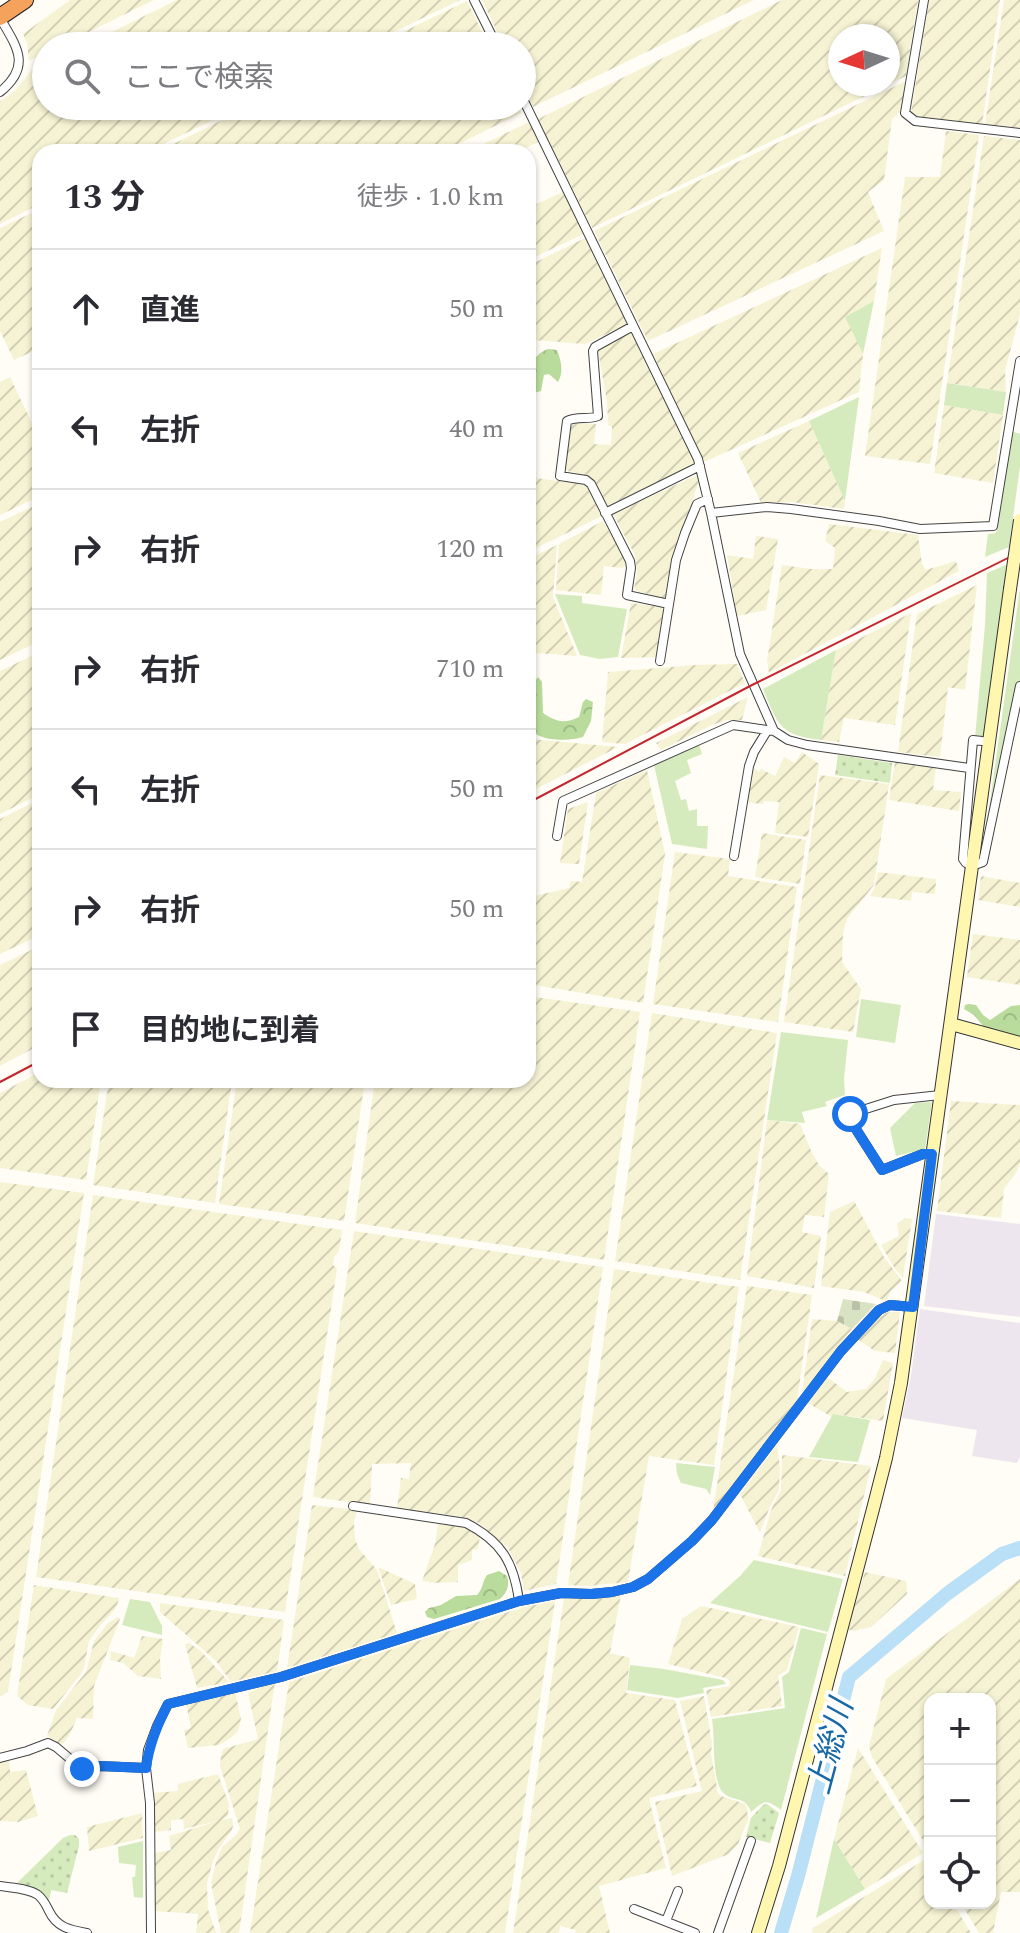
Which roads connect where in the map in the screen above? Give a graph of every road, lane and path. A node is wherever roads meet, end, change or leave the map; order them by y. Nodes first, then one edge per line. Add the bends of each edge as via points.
1 (25, 0) edge
2 (474, 0) edge
3 (924, 0) edge
4 (0, 18) edge
5 (490, 32) edge
6 (0, 92) edge
7 (533, 120) edge
8 (1020, 133) edge
9 (633, 326) junction
10 (1020, 361) edge
11 (1010, 423) junction
12 (1020, 424) edge
13 (700, 466) junction
14 (708, 499) junction
15 (605, 513) junction
16 (711, 513) junction
17 (1020, 520) edge
18 (669, 604) junction
19 (660, 661) dead end
20 (1020, 686) edge
21 (770, 731) junction
22 (982, 741) dead end
23 (997, 743) dead end
24 (1009, 744) junction
25 (969, 768) junction
26 (557, 836) dead end
27 (734, 856) dead end
28 (972, 866) junction
29 (951, 1024) junction
30 (1020, 1043) edge
31 (940, 1095) junction
32 (932, 1154) junction
33 (913, 1307) junction
34 (353, 1506) dead end
35 (519, 1601) junction
36 (0, 1758) edge
37 (146, 1768) junction
38 (751, 1841) dead end
39 (0, 1886) edge
40 (678, 1891) dead end
41 (634, 1909) dead end
42 (666, 1921) junction
43 (87, 1933) edge
44 (151, 1933) edge
45 (695, 1933) edge
46 (718, 1933) edge
47 (758, 1933) edge

1 - 4 highway
2 - 5 street
3 - 8 street via 905,113 915,121
4 - 6 street via 20,58 18,71
7 - 9 street
9 - 13 street
9 - 15 street via 593,351 598,416 567,421 560,476 591,484
10 - 11 street
11 - 12 street
11 - 16 street via 993,526 920,529 767,507
13 - 14 street
13 - 15 street
14 - 16 street
14 - 18 street via 697,504 685,533
15 - 18 street via 630,561 627,595
16 - 21 street via 740,654
17 - 28 street, bridge
18 - 19 street
20 - 24 street
21 - 25 street via 807,745
21 - 26 street via 733,725 563,801
21 - 27 street via 749,766
22 - 25 street via 973,740
23 - 24 street
24 - 28 street via 983,862
25 - 28 street via 963,859
28 - 29 street
29 - 30 street
29 - 31 street
31 - 32 street
31 - 32 street via 894,1100 850,1114 882,1170
32 - 33 street
33 - 35 street via 890,1305 879,1310 841,1351 712,1520 648,1579 612,1592
33 - 47 street via 886,1458
34 - 35 street via 466,1523 481,1531 512,1566
35 - 37 street via 281,1677 168,1704
36 - 37 street via 48,1743 82,1769
37 - 44 street
38 - 46 street
39 - 43 street via 33,1892 57,1924
40 - 42 street
41 - 42 street
42 - 45 street

